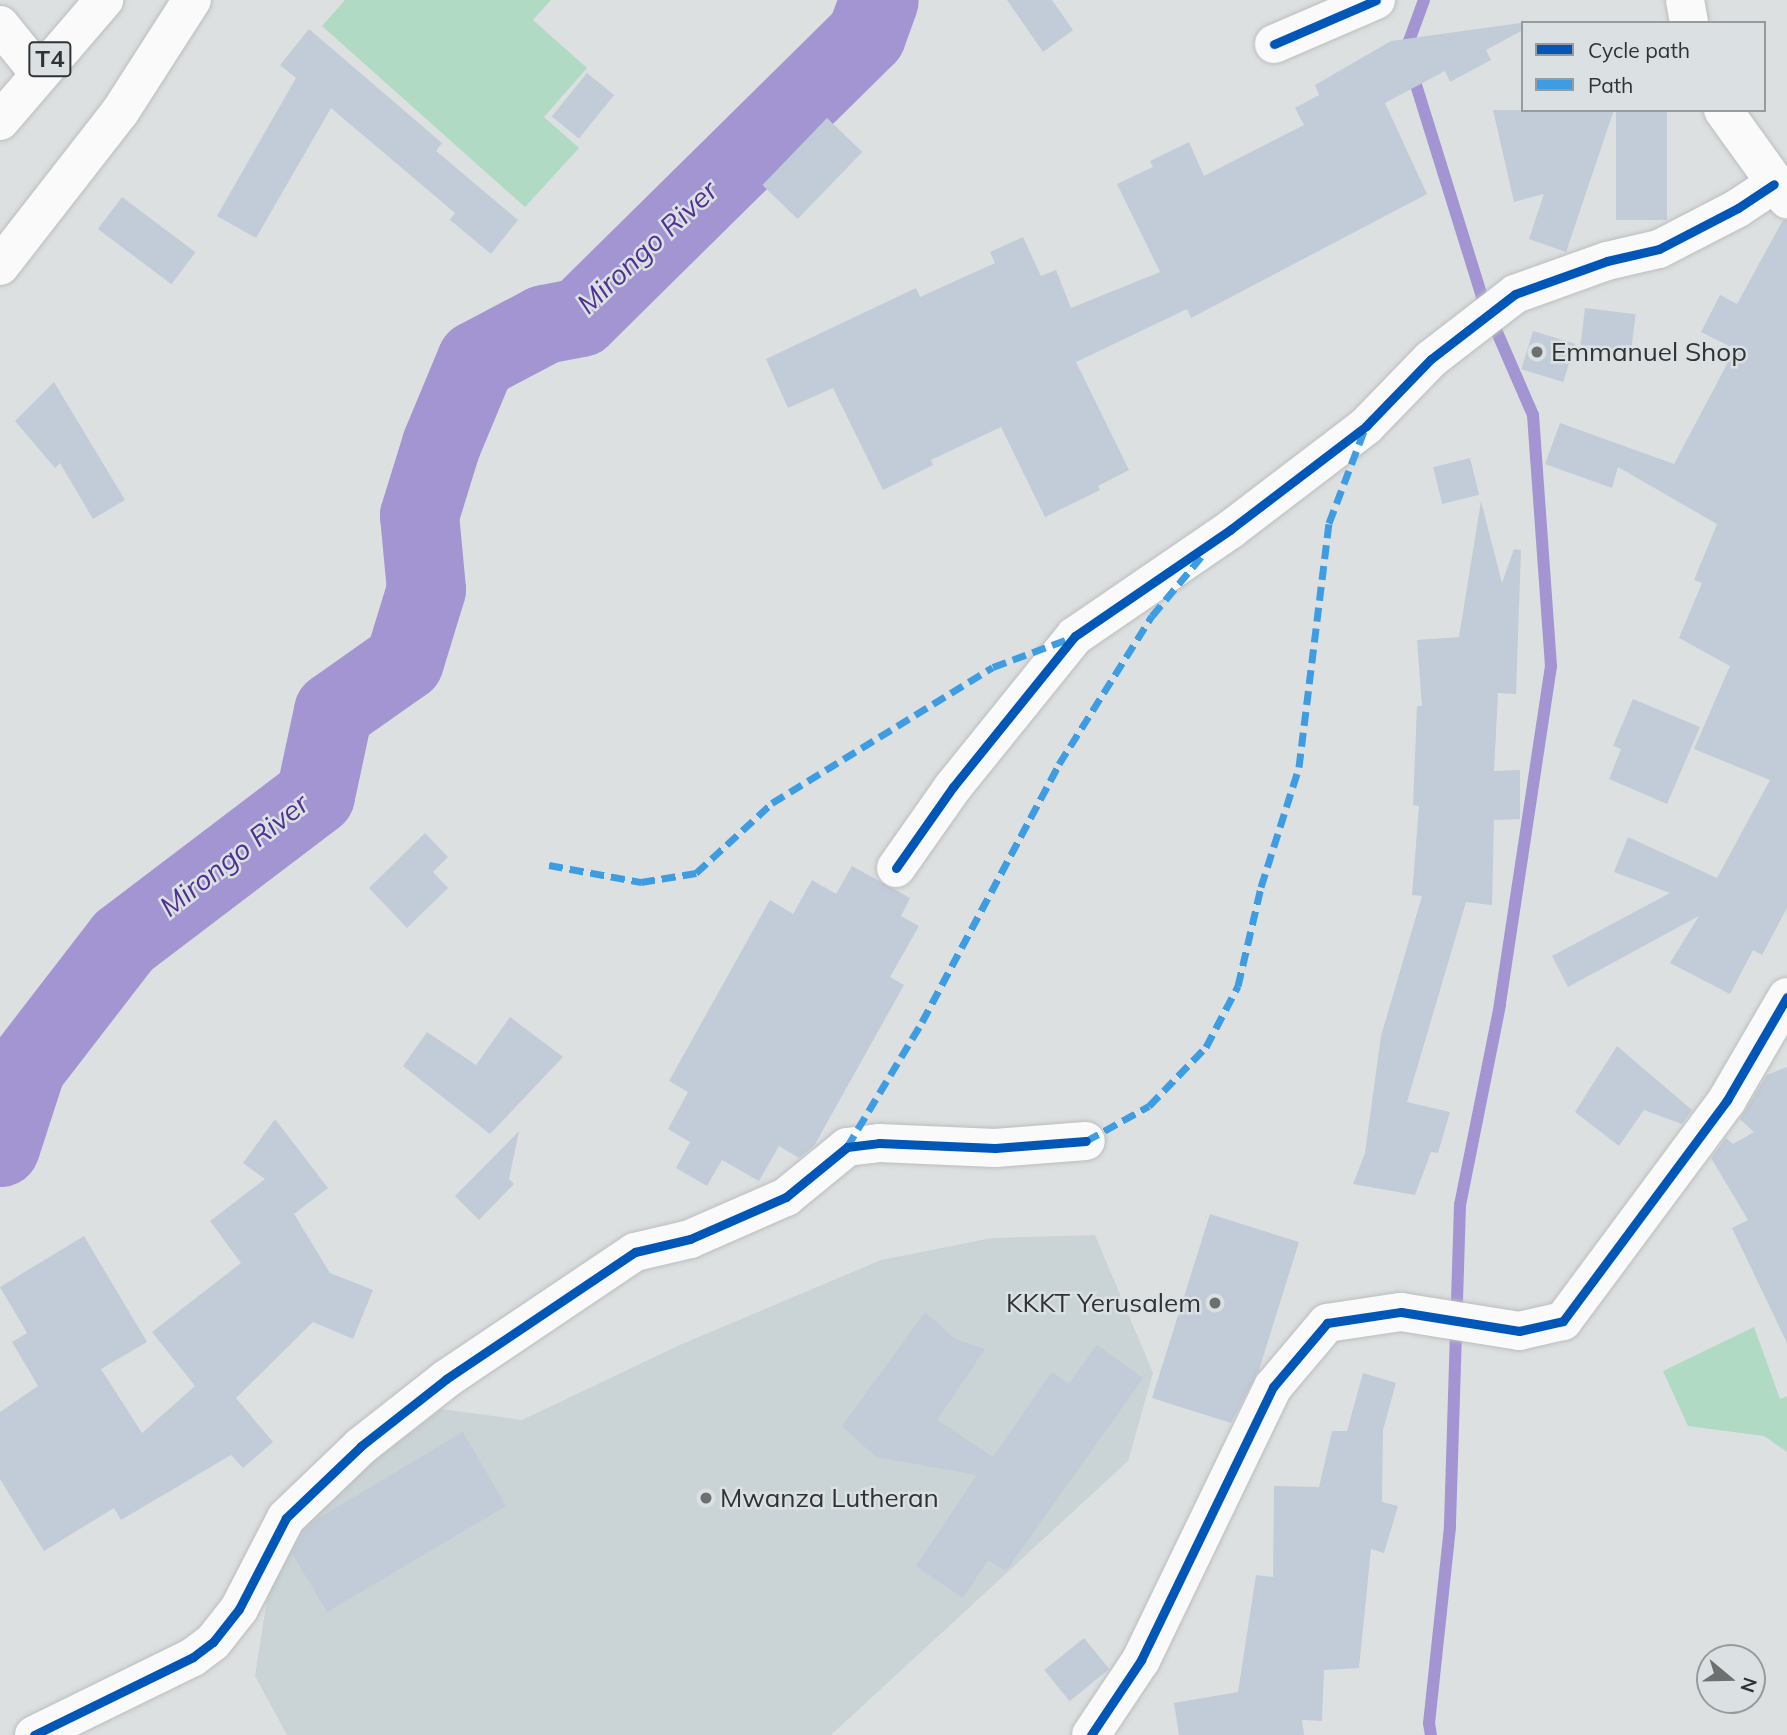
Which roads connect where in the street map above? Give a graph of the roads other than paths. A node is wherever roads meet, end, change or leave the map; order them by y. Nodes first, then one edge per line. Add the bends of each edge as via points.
1 (104, 0) edge
2 (192, 0) edge
3 (1376, 0) edge
4 (1685, 0) edge
5 (1689, 21) edge
6 (0, 25) edge
7 (1274, 44) dead end
8 (38, 72) junction
9 (1724, 112) edge
10 (0, 121) edge
11 (1780, 192) edge
12 (0, 266) edge
13 (896, 869) dead end
14 (1787, 998) edge
15 (1086, 1141) dead end
16 (34, 1735) edge
17 (1091, 1735) edge

1 - 8 main road, T4
2 - 12 main road via 120,112
3 - 7 main road
4 - 5 main road
6 - 8 main road
8 - 10 main road, T4
9 - 11 main road
11 - 13 main road via 1658,249 1607,261 1515,294 1431,359 1366,426 1075,636 953,787
14 - 17 main road via 1727,1100 1563,1321 1519,1331 1401,1312 1327,1323 1273,1387 1141,1660
15 - 16 main road via 995,1148 879,1143 847,1147 786,1197 690,1239 635,1252 446,1379 361,1446 286,1518 239,1609 213,1642 193,1657

